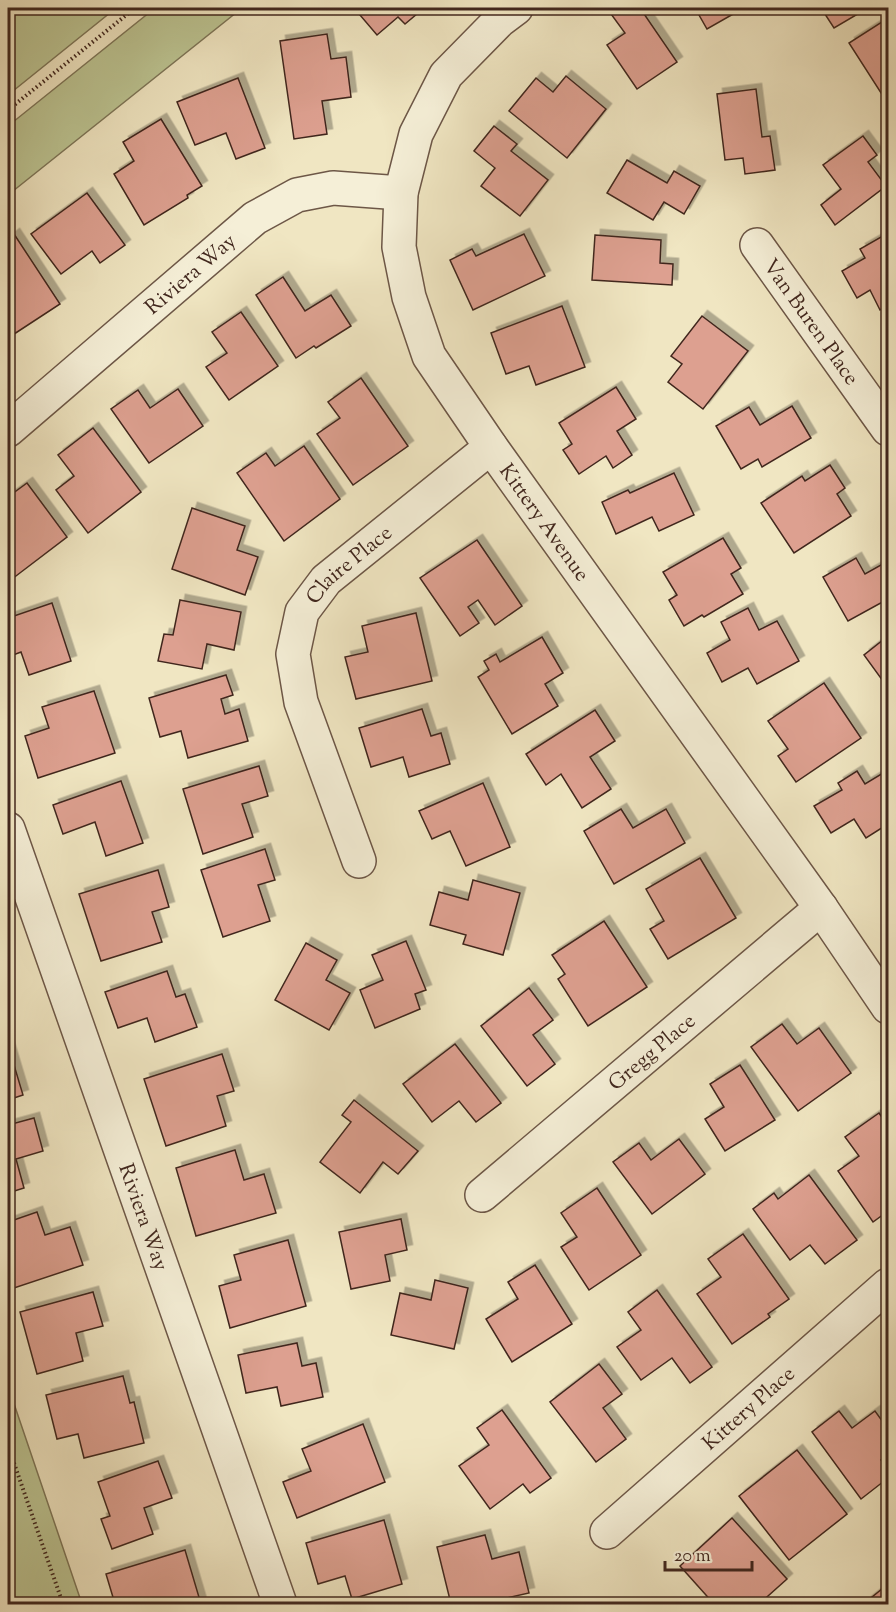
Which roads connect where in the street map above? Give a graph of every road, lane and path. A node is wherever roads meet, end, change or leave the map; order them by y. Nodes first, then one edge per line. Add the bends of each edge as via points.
1 (135, 8) edge
2 (516, 8) edge
3 (8, 110) edge
4 (401, 193) junction
5 (757, 245) dead end
6 (888, 429) edge
7 (8, 430) edge
8 (491, 447) junction
9 (8, 829) edge
10 (359, 861) dead end
11 (821, 908) junction
12 (888, 1007) edge
13 (482, 1195) dead end
14 (888, 1285) edge
15 (8, 1446) edge
16 (607, 1532) dead end
17 (63, 1605) edge
18 (280, 1605) edge

1 - 3 path
2 - 4 street, Kittery Avenue via 446,75 416,134
4 - 7 street, Riviera Way via 333,188 297,195 255,218
4 - 8 street, Kittery Avenue via 399,247 409,297 429,356
5 - 6 street, Van Buren Place
8 - 10 street, Claire Place via 326,580 302,612 293,654 301,702
8 - 11 street, Kittery Avenue
9 - 18 street, Riviera Way
11 - 12 street, Kittery Avenue
11 - 13 street, Gregg Place
14 - 16 street, Kittery Place
15 - 17 path

